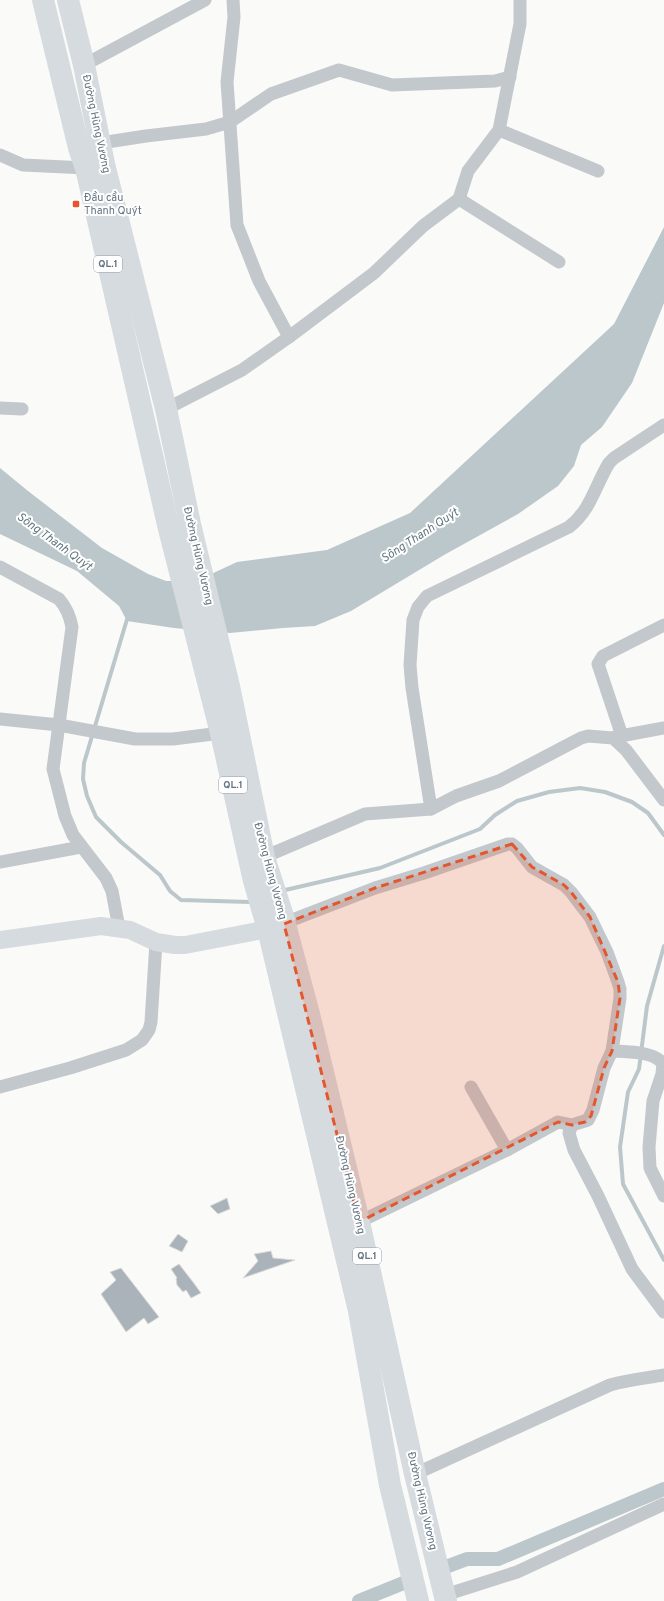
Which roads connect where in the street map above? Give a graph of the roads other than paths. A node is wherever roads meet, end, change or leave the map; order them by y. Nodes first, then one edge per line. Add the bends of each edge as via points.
1 (43, 0) edge
2 (68, 0) edge
3 (205, 0) edge
4 (233, 0) edge
5 (520, 0) edge
6 (84, 65) junction
7 (510, 77) junction
8 (230, 122) junction
9 (499, 130) junction
10 (0, 155) edge
11 (92, 156) junction
12 (598, 171) dead end
13 (459, 199) junction
14 (559, 262) dead end
15 (289, 337) junction
16 (0, 408) edge
17 (22, 409) dead end
18 (166, 409) junction
19 (664, 425) edge
20 (179, 526) junction
21 (0, 567) edge
22 (664, 625) edge
23 (219, 687) junction
24 (0, 719) edge
25 (59, 725) junction
26 (664, 728) edge
27 (221, 733) junction
28 (618, 737) junction
29 (664, 800) edge
30 (431, 809) junction
31 (81, 847) junction
32 (0, 862) edge
33 (263, 871) junction
34 (278, 922) junction
35 (119, 928) junction
36 (0, 940) edge
37 (156, 942) junction
38 (612, 1051) junction
39 (663, 1062) edge
40 (0, 1087) edge
41 (470, 1087) dead end
42 (572, 1125) junction
43 (507, 1150) junction
44 (664, 1196) edge
45 (359, 1222) junction
46 (664, 1312) edge
47 (664, 1374) edge
48 (415, 1474) junction
49 (664, 1504) edge
50 (445, 1598) edge
51 (418, 1601) edge

1 - 11 highway, Đường Hùng Vương / QL.1
2 - 6 highway, Đường Hùng Vương / QL.1
3 - 6 street
4 - 8 street via 234,17 227,82
5 - 7 street via 520,24
6 - 11 highway, Đường Hùng Vương / QL.1
7 - 8 street via 495,81 392,85 339,70 271,94
7 - 9 street
8 - 11 street via 206,129 146,136
8 - 15 street via 237,225 259,281
9 - 12 street
9 - 13 street via 468,171
10 - 11 street via 23,165
11 - 18 highway, Đường Hùng Vương / QL.1
11 - 20 highway, Đường Hùng Vương / QL.1
13 - 14 street
13 - 15 street via 423,226 374,273
15 - 18 street via 242,370
16 - 17 street
18 - 20 highway, Đường Hùng Vương / QL.1
19 - 30 street via 609,463 587,508 569,527 427,596 418,607 413,620 410,666
20 - 23 highway, Đường Hùng Vương / QL.1
21 - 25 street via 59,599 70,617 72,627
22 - 28 street via 599,660
23 - 27 highway, Đường Hùng Vương / QL.1
23 - 33 highway, Đường Hùng Vương / QL.1
24 - 25 street
25 - 27 street via 135,739 156,740
25 - 31 street via 53,769 65,816
26 - 28 street
27 - 33 highway, Đường Hùng Vương / QL.1
28 - 29 street
28 - 30 street via 581,738 499,781 456,796
30 - 33 street via 365,814
31 - 32 street
31 - 35 street via 106,878 112,891
33 - 34 highway, Đường Hùng Vương / QL.1
34 - 37 street via 185,945
34 - 38 street via 512,844 532,867 564,884 590,917 607,952 620,989
34 - 45 highway, Đường Hùng Vương / QL.1 via 309,1014
34 - 51 highway, Đường Hùng Vương / QL.1 via 358,1311 390,1485
35 - 36 street via 101,926
35 - 37 street via 130,930
37 - 40 street via 149,1030 142,1040 126,1050
38 - 39 street via 656,1057
38 - 42 street via 604,1068 591,1116 584,1122
39 - 44 street via 662,1074 652,1101 648,1147 650,1168
41 - 43 street
42 - 43 street via 558,1122
42 - 46 street via 570,1133 574,1150 632,1269
43 - 45 street
45 - 48 highway, Đường Hùng Vương / QL.1
47 - 48 street via 610,1386
48 - 50 highway, Đường Hùng Vương / QL.1
49 - 50 street via 517,1572

